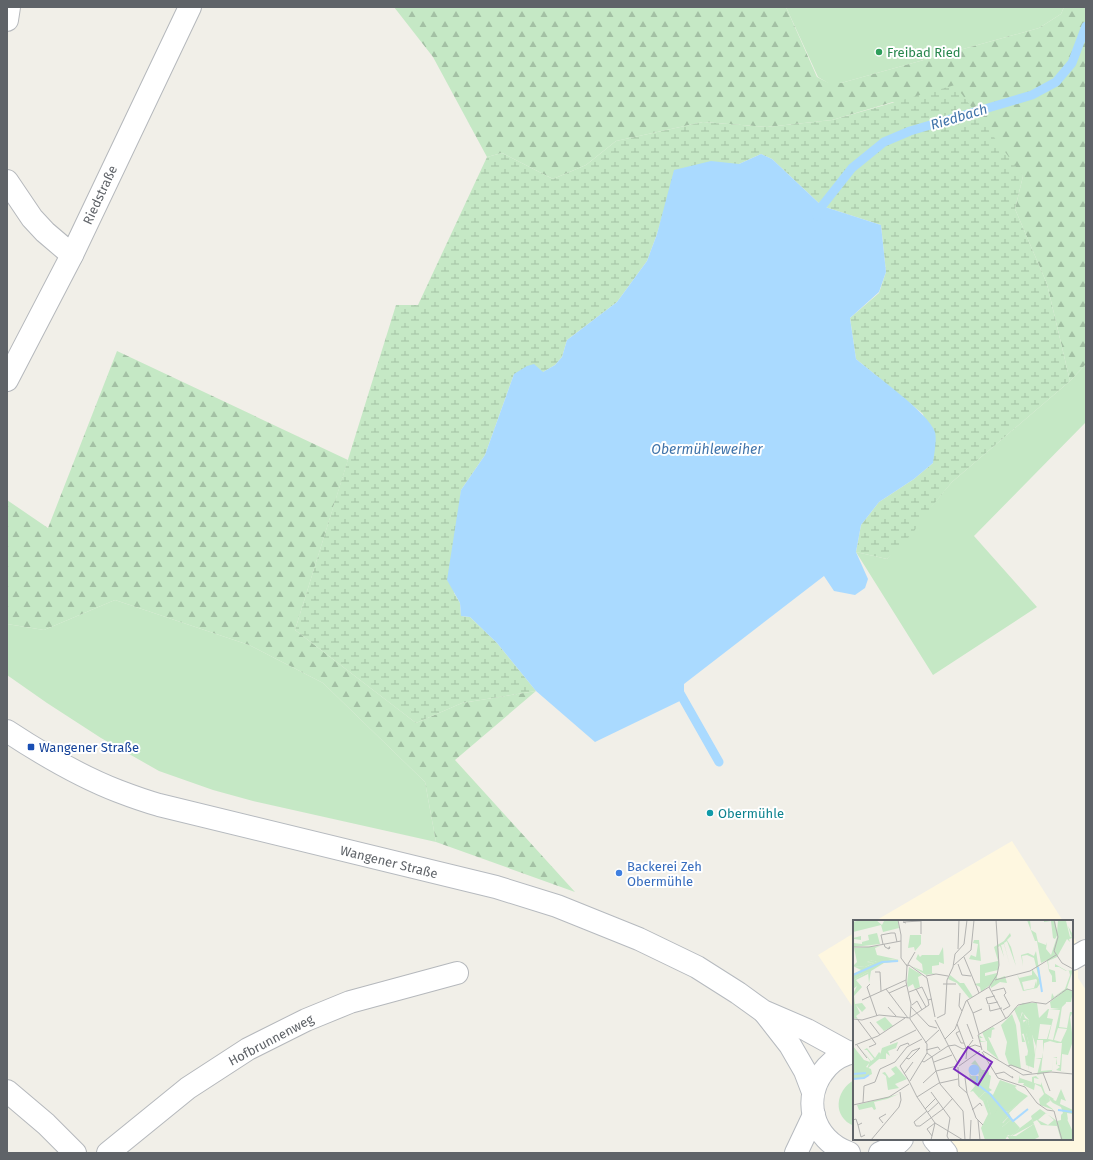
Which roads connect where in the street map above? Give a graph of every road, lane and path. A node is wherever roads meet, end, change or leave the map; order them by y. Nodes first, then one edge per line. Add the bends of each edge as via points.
1 (9, 7) edge
2 (190, 7) edge
3 (7, 20) edge
4 (7, 181) edge
5 (72, 255) junction
6 (7, 380) edge
7 (7, 731) edge
8 (1086, 951) edge
9 (1073, 958) edge
10 (457, 973) dead end
11 (763, 1011) junction
12 (852, 1053) edge
13 (7, 1091) edge
14 (813, 1092) junction
15 (814, 1115) junction
16 (935, 1140) edge
17 (843, 1152) edge
18 (75, 1153) edge
19 (108, 1153) edge
20 (796, 1153) edge
21 (946, 1153) edge

1 - 3 main road
2 - 5 main road, Riedstraße
4 - 5 main road via 32,218
5 - 6 main road, Riedstraße
7 - 11 main road, Wangener Straße via 66,767 117,791 159,806 496,888 557,906 639,939 697,967
8 - 9 main road
10 - 19 main road, Hofbrunnenweg via 350,1002 306,1020 248,1049 188,1088
11 - 12 main road, Wangener Straße
11 - 14 main road, Wangener Straße via 790,1045 805,1071
12 - 14 main road via 830,1064 817,1081
13 - 18 main road
14 - 15 main road
15 - 17 main road via 817,1126 824,1136
15 - 20 main road
16 - 21 main road

